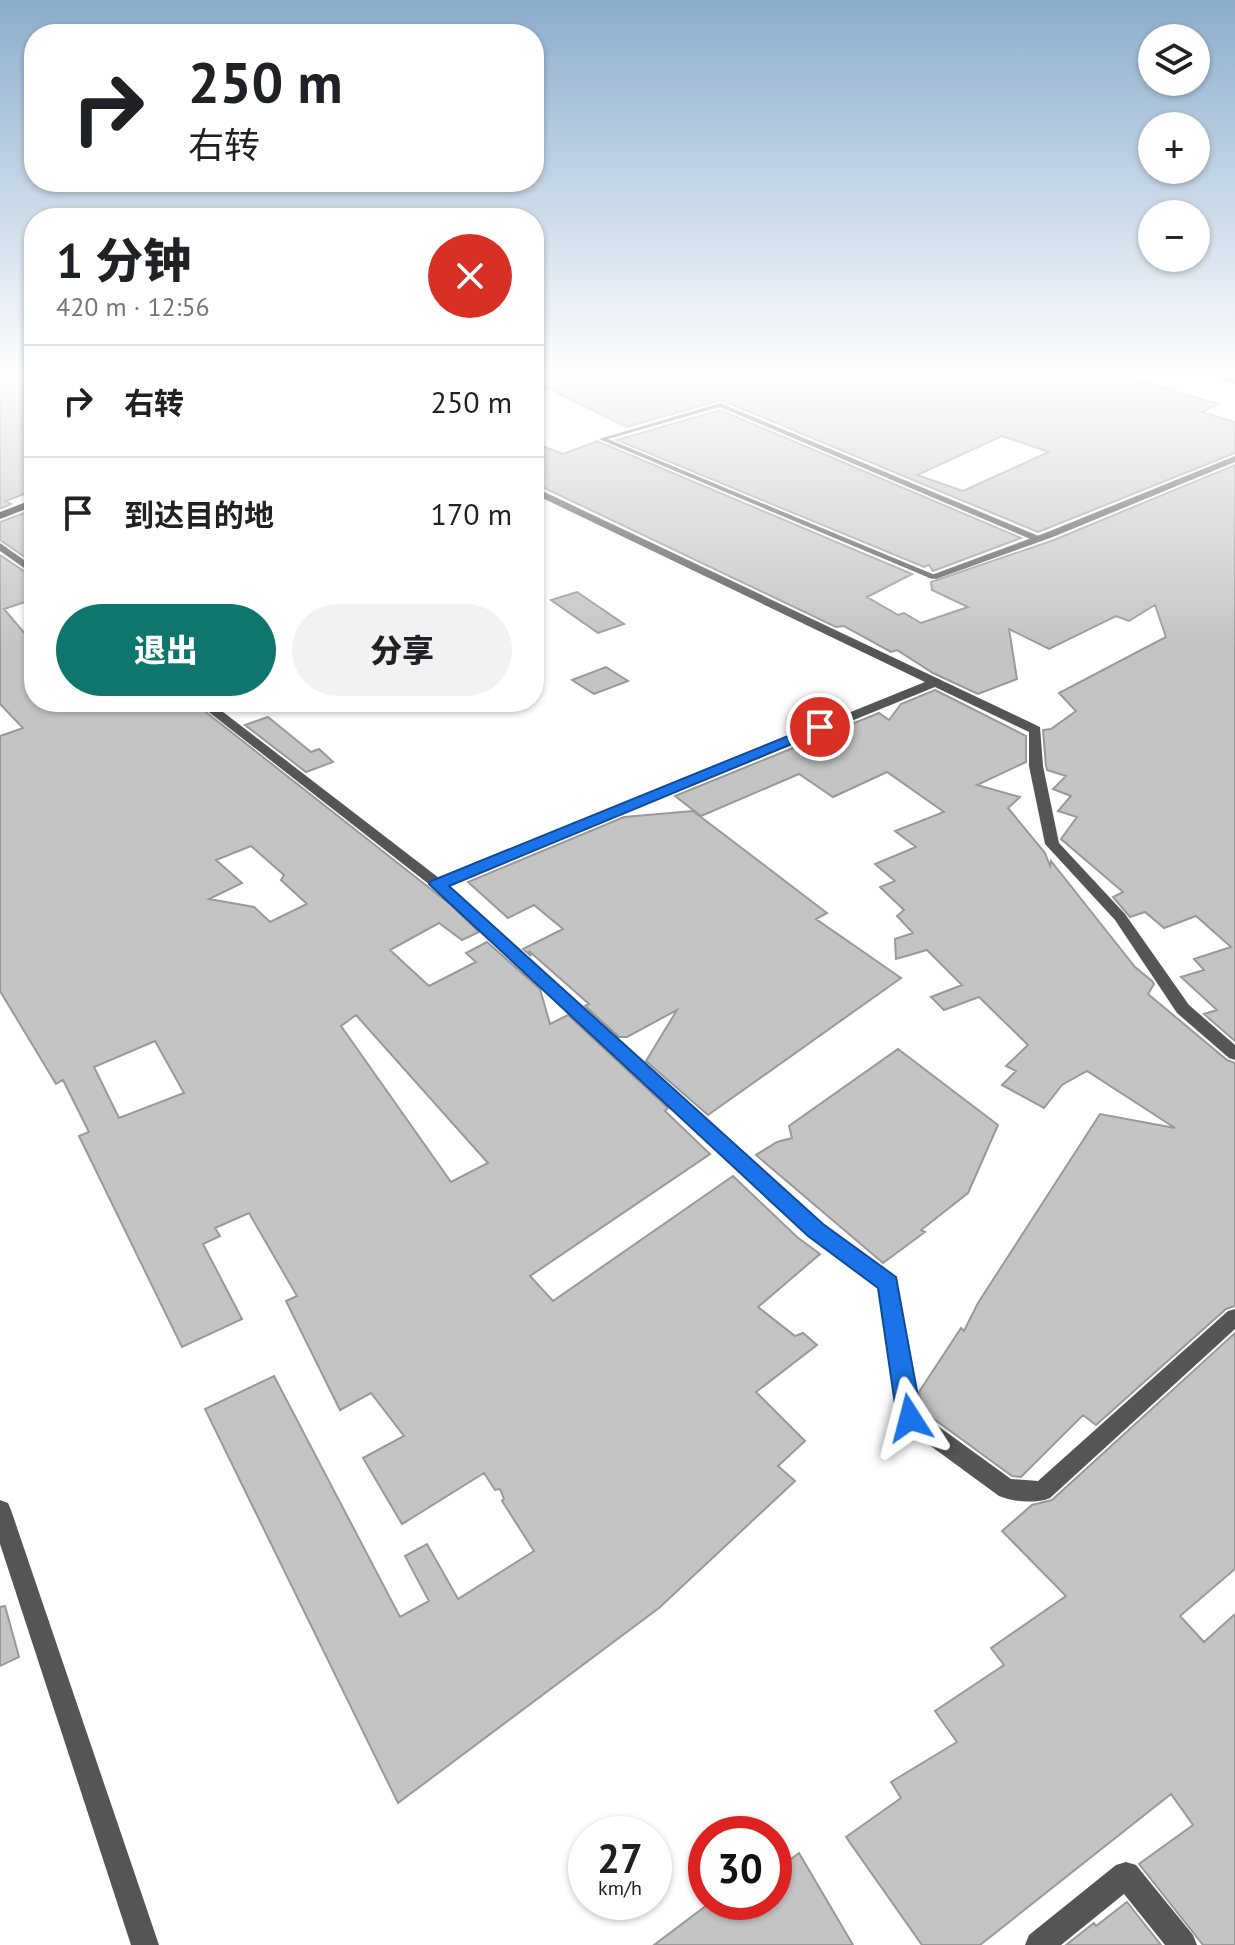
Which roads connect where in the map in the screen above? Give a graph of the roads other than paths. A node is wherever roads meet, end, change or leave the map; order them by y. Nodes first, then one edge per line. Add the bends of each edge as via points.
1 (666, 466) edge
2 (864, 466) edge
3 (1218, 466) edge
4 (544, 495) edge
5 (24, 506) edge
6 (0, 516) edge
7 (1038, 539) junction
8 (0, 546) edge
9 (24, 564) edge
10 (932, 577) joint
11 (934, 682) junction
12 (215, 712) edge
13 (437, 884) junction
14 (1235, 1054) edge
15 (1235, 1317) edge
16 (0, 1510) edge
17 (145, 1945) edge
18 (1039, 1945) edge
19 (1183, 1945) edge

1 - 10 lane
2 - 7 lane
3 - 7 street
4 - 11 street
5 - 6 street
7 - 10 street
8 - 9 street
11 - 13 street
11 - 14 street via 1035,730 1036,766 1052,844 1120,917 1183,1009
12 - 13 street
13 - 15 street via 815,1230 888,1283 910,1418 1007,1489 1042,1491
16 - 17 street
18 - 19 street via 1126,1875

